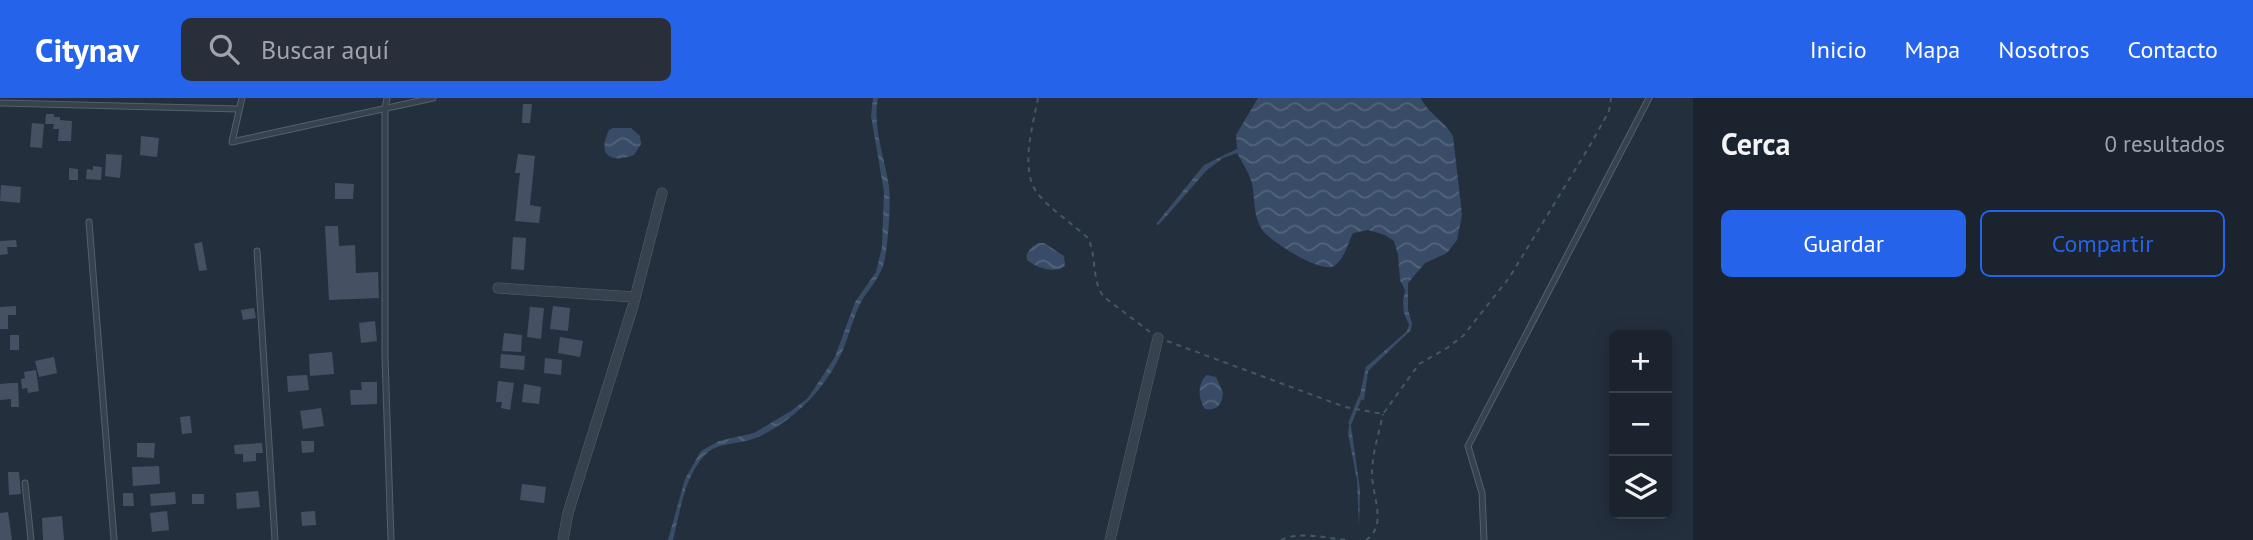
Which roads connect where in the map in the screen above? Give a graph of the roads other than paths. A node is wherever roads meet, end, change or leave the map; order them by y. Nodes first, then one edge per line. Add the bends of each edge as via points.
1 (242, 98) edge
2 (387, 98) edge
3 (433, 98) edge
4 (1649, 98) edge
5 (0, 103) edge
6 (239, 109) junction
7 (385, 109) junction
8 (662, 193) dead end
9 (89, 222) dead end
10 (257, 251) dead end
11 (498, 288) dead end
12 (635, 297) junction
13 (1158, 338) road end
14 (25, 483) dead end
15 (31, 540) edge
16 (114, 540) edge
17 (275, 540) edge
18 (391, 540) edge
19 (563, 540) edge
20 (1110, 540) edge
21 (1484, 540) edge

1 - 6 lane
2 - 7 lane
3 - 7 lane
4 - 21 lane via 1468,446 1482,493
5 - 6 lane
6 - 7 lane via 232,142
7 - 18 lane
8 - 12 street
9 - 16 lane
10 - 17 lane
11 - 12 street
12 - 19 street
13 - 20 street
14 - 15 lane

